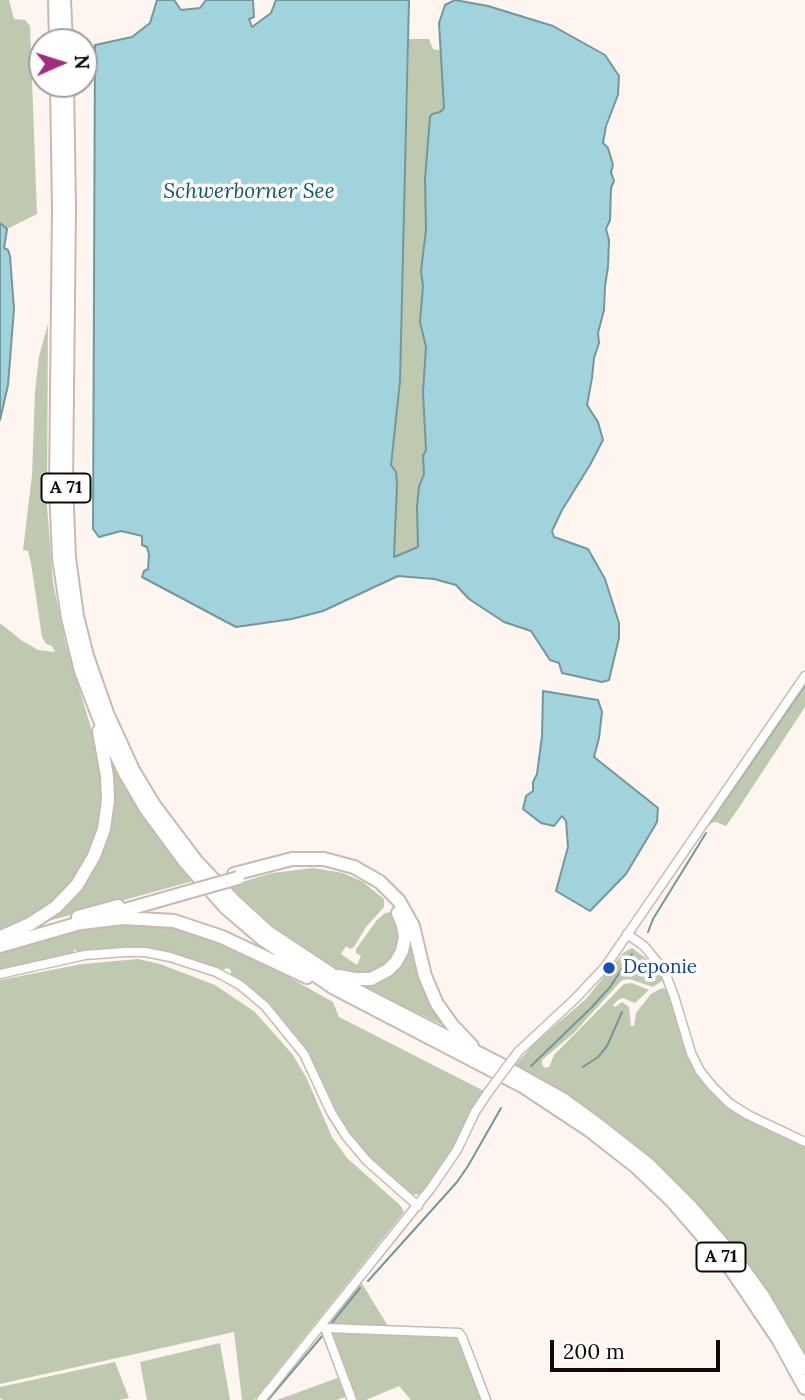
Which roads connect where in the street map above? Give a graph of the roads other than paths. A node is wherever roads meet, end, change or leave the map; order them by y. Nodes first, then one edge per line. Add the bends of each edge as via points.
1 (55, 0) edge
2 (64, 0) edge
3 (56, 28) edge
4 (65, 28) edge
5 (57, 98) edge
6 (67, 98) edge
7 (805, 676) edge
8 (94, 706) junction
9 (236, 876) junction
10 (186, 890) junction
11 (81, 923) junction
12 (627, 934) junction
13 (0, 937) edge
14 (0, 946) edge
15 (0, 974) edge
16 (329, 974) junction
17 (334, 988) junction
18 (479, 1054) junction
19 (805, 1142) edge
20 (418, 1206) junction
21 (324, 1327) junction
22 (805, 1368) edge
23 (805, 1388) edge
24 (261, 1400) edge
25 (352, 1400) edge
26 (486, 1400) edge

1 - 3 highway
2 - 4 highway
5 - 8 highway, A 71 via 58,542 72,638
6 - 16 highway, A 71 via 66,510 72,584 87,656 133,770 178,839 268,932
7 - 12 street
8 - 13 highway via 108,792 97,849 81,879 55,907
8 - 17 highway, A 71 via 126,775 185,862 226,908 261,938
9 - 10 highway, bridge
9 - 16 highway via 293,865 322,865 364,878 385,895 400,915 405,937 396,962 371,979
9 - 18 highway via 292,859 324,859 354,867 380,882 399,901 413,926 437,1004
10 - 11 highway
10 - 13 highway
11 - 14 highway
11 - 17 highway via 136,918 195,927
12 - 19 street via 664,970 691,1053 712,1086 748,1115
12 - 20 street, bridge via 592,982 518,1052
15 - 20 street via 85,955 145,952 216,972 240,985 265,1006 304,1054 346,1136
16 - 18 highway, A 71
17 - 23 highway, A 71 via 524,1087 635,1166 680,1209 730,1268
18 - 22 highway, A 71 via 564,1100 661,1176 763,1296
20 - 21 street
21 - 24 street
21 - 25 street
21 - 26 street via 459,1333

